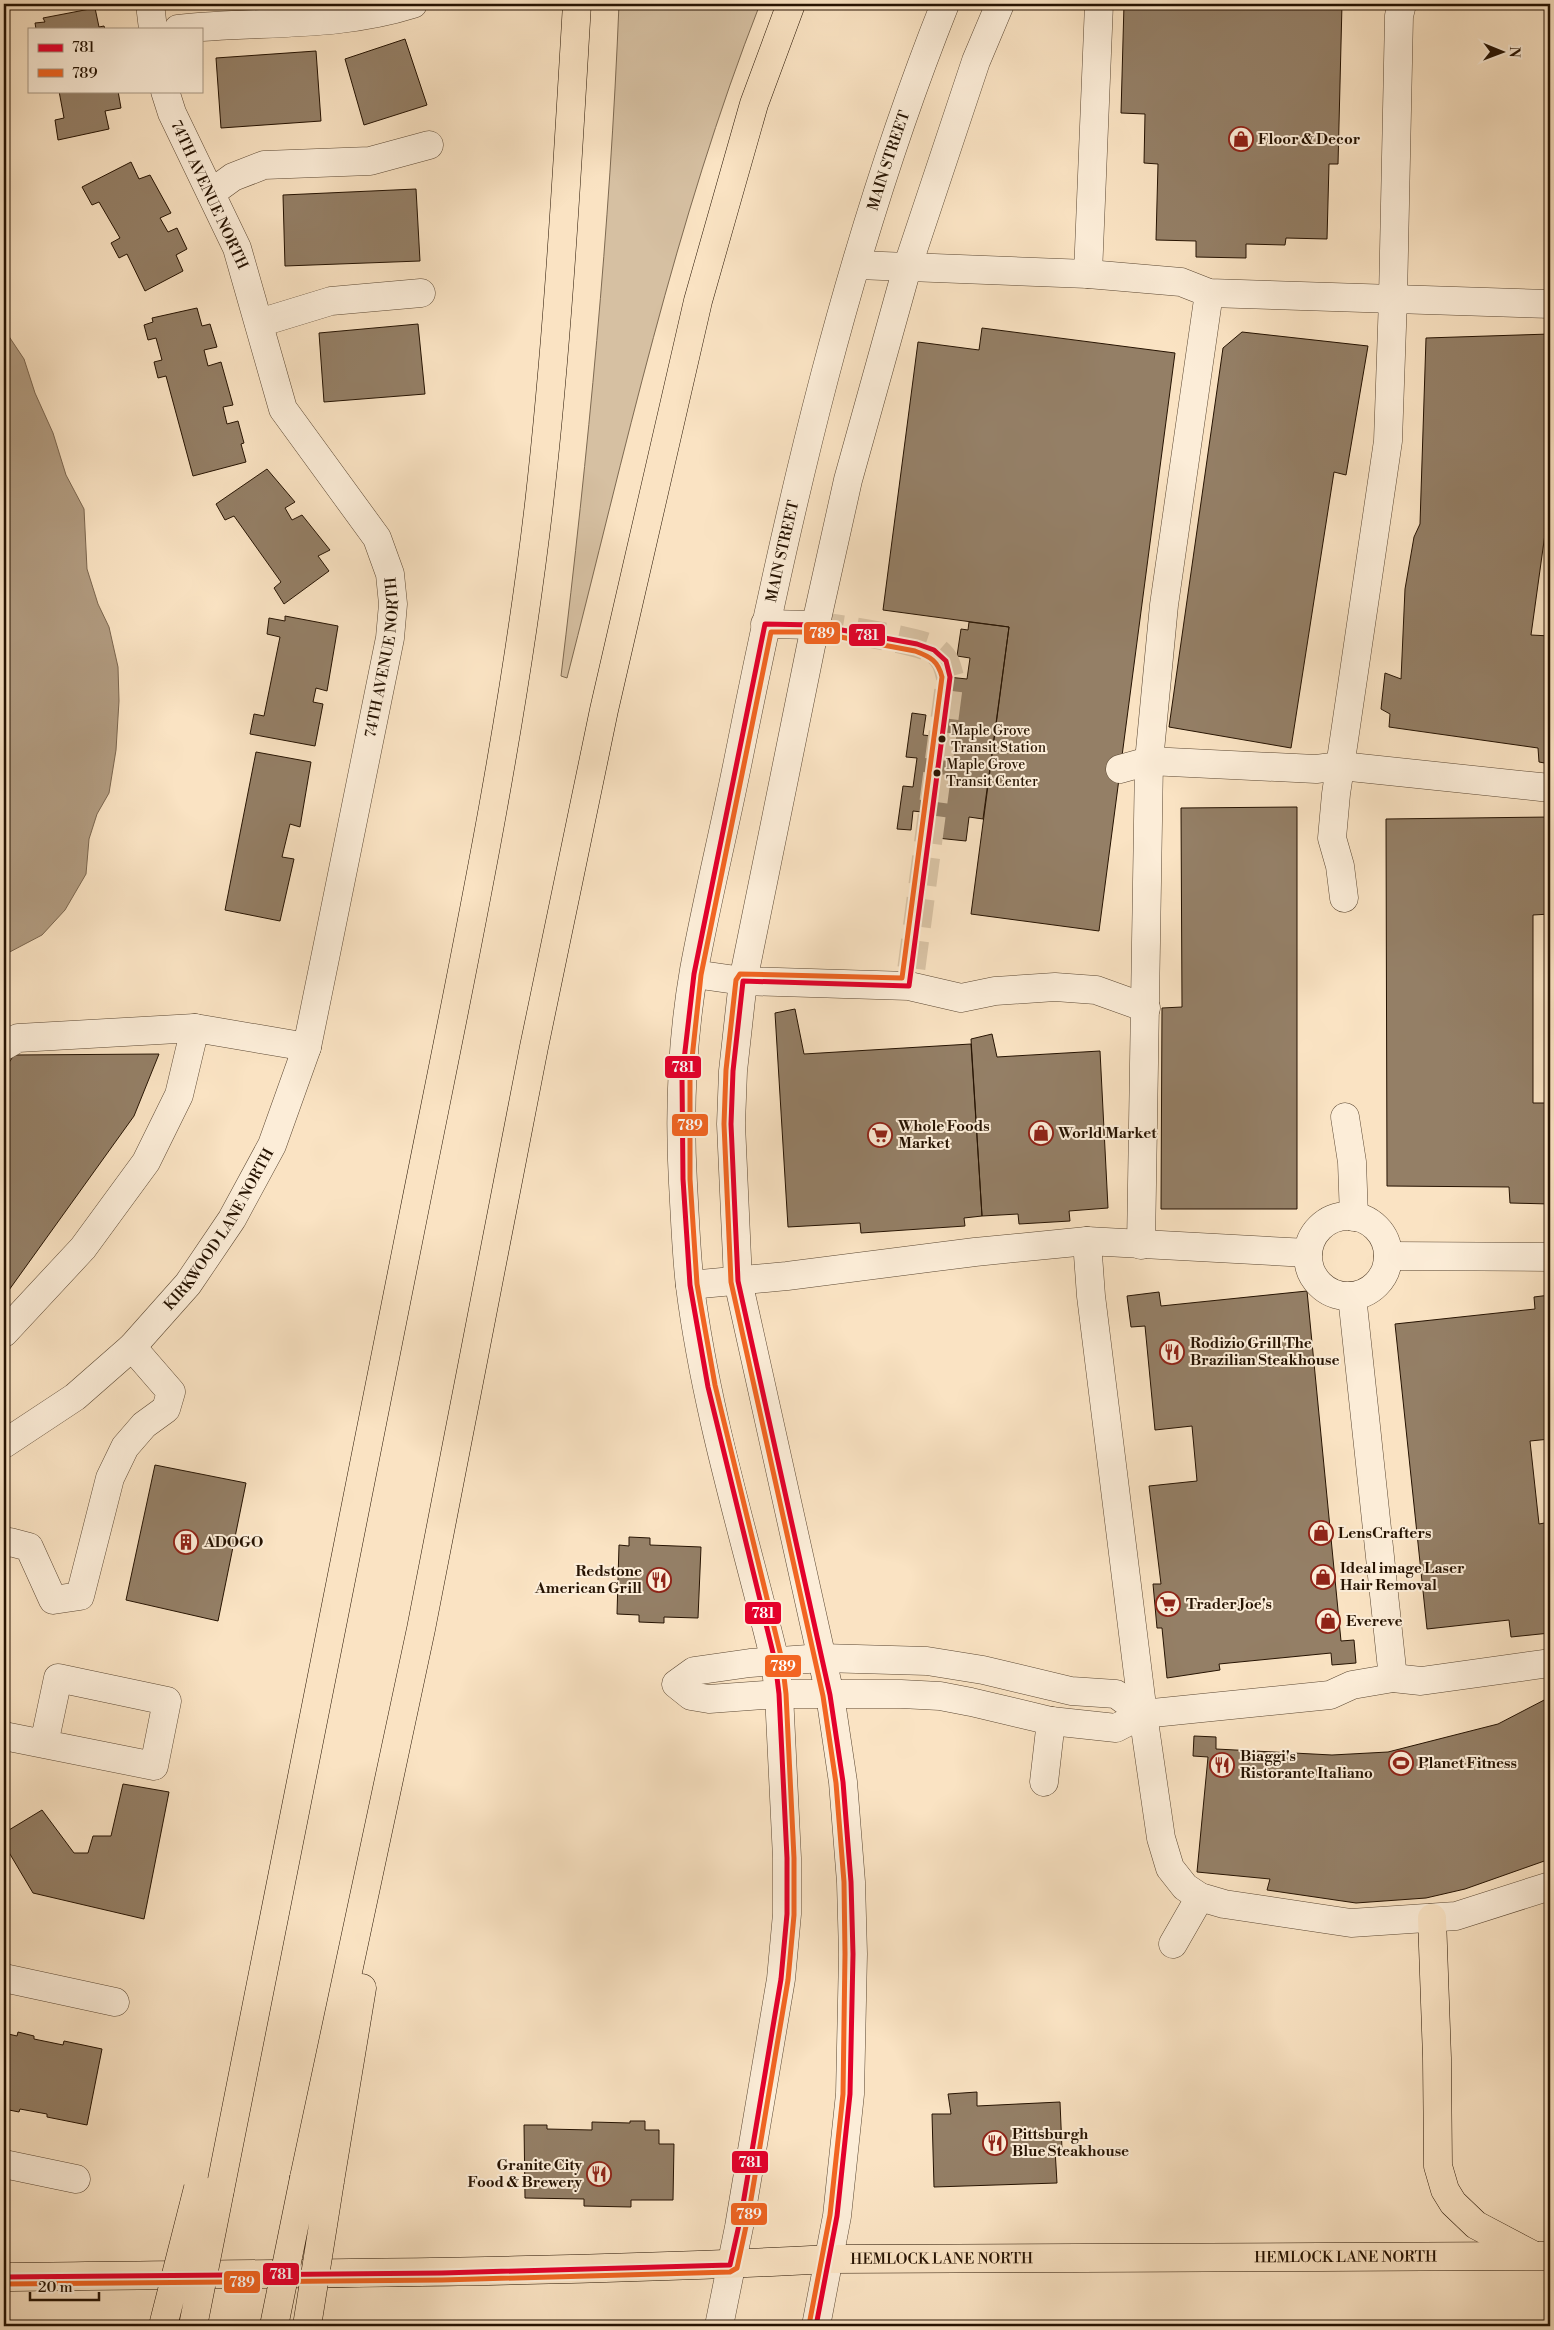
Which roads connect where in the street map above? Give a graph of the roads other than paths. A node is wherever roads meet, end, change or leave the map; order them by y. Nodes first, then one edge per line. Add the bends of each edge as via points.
1 (150, 4) edge
2 (413, 4) edge
3 (577, 4) edge
4 (791, 4) edge
5 (945, 4) edge
6 (1000, 4) edge
7 (1099, 4) edge
8 (1402, 4) edge
9 (153, 28) edge
10 (196, 28) edge
11 (165, 92) edge
12 (429, 145) dead end
13 (211, 193) junction
14 (857, 266) junction
15 (907, 268) junction
16 (1088, 274) junction
17 (421, 293) dead end
18 (1209, 293) junction
19 (1393, 298) junction
20 (1550, 304) edge
21 (259, 323) junction
22 (765, 624) junction
23 (815, 625) junction
24 (1122, 759) dead end
25 (1149, 761) junction
26 (1340, 766) junction
27 (1550, 788) edge
28 (1344, 898) dead end
29 (326, 945) joint
30 (694, 974) junction
31 (743, 980) junction
32 (1146, 1008) junction
33 (195, 1028) junction
34 (4, 1046) edge
35 (307, 1047) junction
36 (1345, 1117) dead end
37 (1354, 1217) junction
38 (1087, 1241) junction
39 (1141, 1245) junction
40 (1308, 1254) junction
41 (1388, 1256) junction
42 (1550, 1257) edge
43 (738, 1281) junction
44 (690, 1285) junction
45 (1352, 1296) junction
46 (4, 1333) edge
47 (132, 1347) junction
48 (4, 1444) edge
49 (4, 1544) edge
50 (421, 1629) junction
51 (822, 1658) junction
52 (775, 1661) junction
53 (1550, 1663) edge
54 (1393, 1678) junction
55 (779, 1694) junction
56 (830, 1694) junction
57 (1143, 1714) junction
58 (1051, 1722) junction
59 (4, 1736) edge
60 (44, 1744) junction
61 (1044, 1782) dead end
62 (1548, 1892) edge
63 (1200, 1897) junction
64 (1432, 1918) junction
65 (1173, 1944) dead end
66 (4, 1978) edge
67 (115, 2002) dead end
68 (4, 2164) edge
69 (76, 2179) dead end
70 (209, 2189) junction
71 (1542, 2256) edge
72 (830, 2259) junction
73 (730, 2265) junction
74 (4, 2277) edge
75 (163, 2326) edge
76 (193, 2326) edge
77 (274, 2326) edge
78 (307, 2326) edge
79 (719, 2326) edge
80 (816, 2326) edge

1 - 9 street
2 - 10 street via 382,14 340,20
3 - 70 main road via 565,202 539,506 481,875 235,2116
4 - 50 main road via 754,104 730,184 668,423 538,1028
5 - 14 street, MAIN STREET via 893,147
6 - 15 street via 976,61
7 - 16 street
8 - 19 street via 1399,16
11 - 13 street, 74TH AVENUE NORTH via 172,113
12 - 13 street via 370,161 264,165 233,177
13 - 21 street, 74TH AVENUE NORTH via 237,248
14 - 15 street
14 - 22 street, MAIN STREET via 825,372
15 - 16 street
15 - 23 street via 848,480
16 - 18 street via 1182,282
17 - 21 street via 331,301
18 - 19 street
18 - 25 street via 1164,605
19 - 20 street
19 - 26 street via 1388,441
21 - 29 street, 74TH AVENUE NORTH via 283,409 377,538 390,574 393,604 390,638
22 - 23 street
22 - 30 street, MAIN STREET
23 - 31 street
24 - 25 street
25 - 26 street via 1316,768
25 - 32 street
26 - 27 street
26 - 28 street via 1332,838
29 - 35 street, KIRKWOOD LANE NORTH
30 - 31 street
30 - 44 street, MAIN STREET via 682,1077 683,1180
31 - 32 street via 909,986 961,998 995,991 1056,987 1096,990
31 - 43 street via 731,1124
32 - 39 street
33 - 34 street via 18,1038
33 - 35 street
33 - 46 street via 179,1095 146,1162 83,1248
35 - 47 street, KIRKWOOD LANE NORTH via 272,1145 232,1219 188,1284
36 - 37 street via 1352,1162
37 - 40 street via 1333,1219 1324,1224 1310,1242
37 - 41 street via 1370,1222 1379,1231 1386,1243
38 - 39 street
38 - 43 street
38 - 57 street via 1092,1306
39 - 40 street
40 - 45 street via 1316,1280 1338,1295
41 - 42 street
41 - 45 street via 1386,1268 1377,1283
43 - 44 street
43 - 51 street
44 - 52 street, MAIN STREET via 708,1387
45 - 54 street
47 - 48 street, KIRKWOOD LANE NORTH via 75,1396
47 - 49 street via 171,1392 166,1409 144,1425 125,1447 110,1478 80,1596 53,1600 29,1547 10,1542
50 - 77 main road, bridge
50 - 78 main road, bridge
51 - 52 street
51 - 56 street
51 - 57 street via 927,1661 982,1670 1071,1691 1116,1694
52 - 55 street, MAIN STREET
52 - 55 street via 694,1672 676,1684 691,1696 709,1699
53 - 54 street via 1421,1681
54 - 57 street via 1352,1685 1330,1695
55 - 56 street
55 - 73 street, MAIN STREET via 788,1858 786,1923 781,1978
56 - 58 street via 940,1696
56 - 72 street via 843,1782 853,1954 850,2094
57 - 58 street via 1116,1728
57 - 63 street via 1161,1838 1170,1868 1185,1887
58 - 61 street
59 - 60 street
60 - 60 street via 154,1766 167,1701 58,1678
62 - 64 street via 1456,1916
63 - 64 street via 1328,1921 1351,1923
63 - 65 street
64 - 71 main road via 1438,2166 1444,2190 1476,2225
66 - 67 street
68 - 69 street
70 - 75 main road, bridge
70 - 76 main road, bridge
71 - 72 main road, HEMLOCK LANE NORTH
72 - 73 main road, HEMLOCK LANE NORTH
72 - 80 street
73 - 74 main road, HEMLOCK LANE NORTH via 442,2273
73 - 79 street, MAIN STREET

